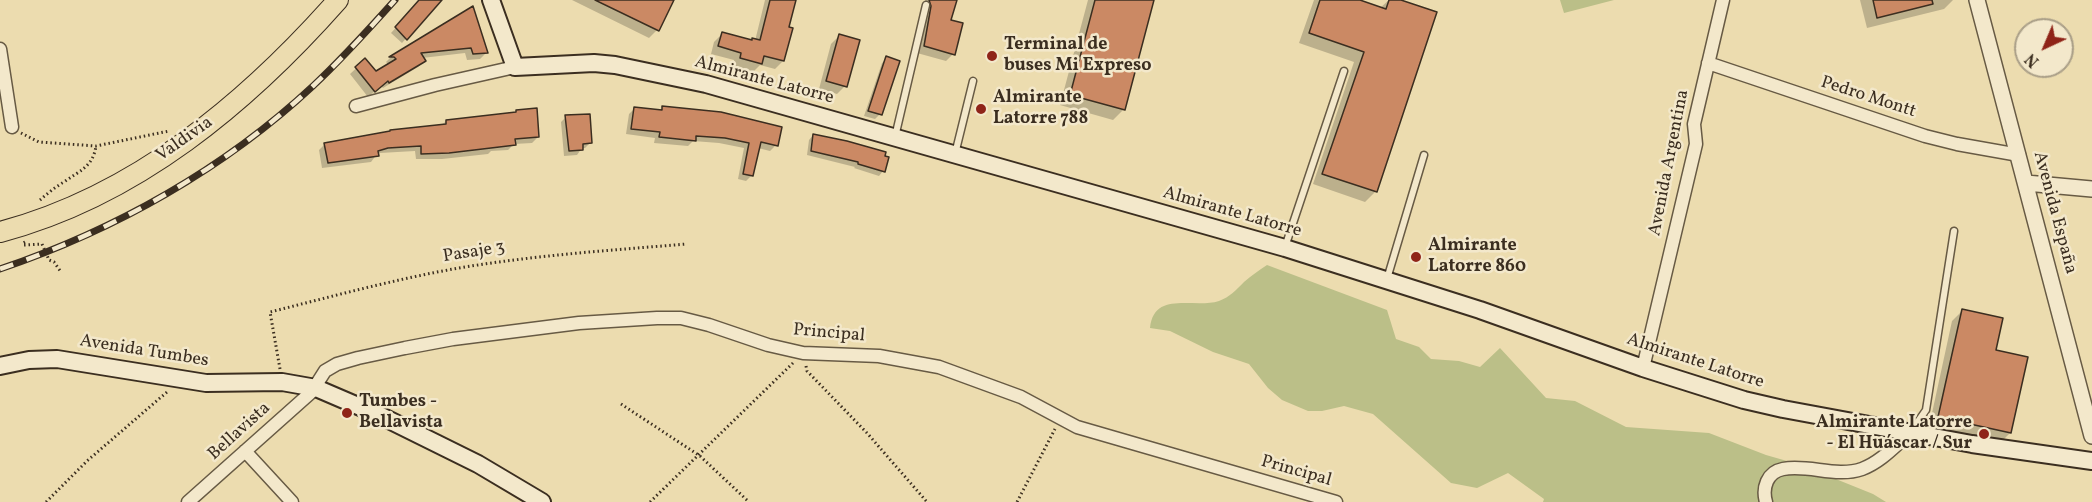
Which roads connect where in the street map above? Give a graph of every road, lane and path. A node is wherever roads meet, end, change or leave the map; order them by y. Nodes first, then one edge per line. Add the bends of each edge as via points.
1 (490, 0) edge
2 (1723, 0) edge
3 (1977, 0) edge
4 (330, 3) edge
5 (926, 5) dead end
6 (0, 49) edge
7 (1708, 63) junction
8 (516, 66) junction
9 (1344, 71) dead end
10 (973, 81) dead end
11 (356, 106) dead end
12 (12, 128) joint
13 (895, 138) junction
14 (185, 142) junction
15 (96, 146) junction
16 (955, 155) junction
17 (1424, 155) dead end
18 (2019, 155) junction
19 (2026, 183) junction
20 (2092, 189) edge
21 (48, 193) dead end
22 (1954, 231) dead end
23 (0, 232) edge
24 (30, 240) dead end
25 (687, 244) dead end
26 (1285, 248) junction
27 (61, 272) dead end
28 (1387, 280) junction
29 (803, 353) junction
30 (0, 366) edge
31 (1643, 368) junction
32 (181, 380) junction
33 (282, 382) junction
34 (316, 388) junction
35 (621, 404) dead end
36 (1061, 419) junction
37 (1910, 432) junction
38 (2092, 436) edge
39 (245, 451) junction
40 (700, 456) junction
41 (2092, 461) edge
42 (46, 502) edge
43 (188, 502) edge
44 (292, 502) edge
45 (542, 502) edge
46 (650, 502) edge
47 (749, 502) edge
48 (927, 502) edge
49 (1017, 502) edge
50 (1336, 502) edge
51 (1766, 502) edge

1 - 8 main road
2 - 7 street, Avenida Argentina
3 - 18 street, Avenida España
4 - 14 main road, Valdivia via 302,40 259,83
5 - 13 lane
6 - 12 street
7 - 18 street, Pedro Montt via 1925,136
7 - 31 street, Avenida Argentina via 1694,124 1696,144
8 - 11 street, Almirante Latorre
8 - 13 main road, Almirante Latorre via 594,63 645,69
9 - 26 lane
10 - 16 lane
12 - 15 path via 39,142
13 - 16 main road, Almirante Latorre
14 - 15 path via 169,131
14 - 23 main road, Valdivia via 94,195
15 - 21 path via 85,169
16 - 26 main road, Almirante Latorre
17 - 28 lane
18 - 19 street, Avenida España
19 - 20 street
19 - 38 street, Avenida España
22 - 37 lane via 1926,410
24 - 27 path via 24,245 42,244 49,260
25 - 33 path, Pasaje 3 via 464,268 270,312
26 - 28 main road, Almirante Latorre
28 - 31 main road, Almirante Latorre
29 - 34 street, Principal via 681,318 590,322 453,339 358,358 330,367
29 - 36 street, Principal via 879,356 939,367 1021,397
29 - 40 path
29 - 48 path via 807,371
30 - 32 main road, Avenida Tumbes via 57,359
31 - 37 main road, Almirante Latorre via 1783,409
32 - 33 main road, Avenida Tumbes
32 - 42 path
33 - 34 main road, Avenida Tumbes
34 - 39 street, Bellavista
34 - 45 main road, Avenida Tumbes via 468,459
35 - 40 path
36 - 49 path
36 - 50 street, Principal via 1096,433
37 - 41 main road, Almirante Latorre
37 - 51 street via 1878,461 1862,469 1779,470 1766,484
39 - 43 street, Bellavista
39 - 44 street
40 - 46 path
40 - 47 path

